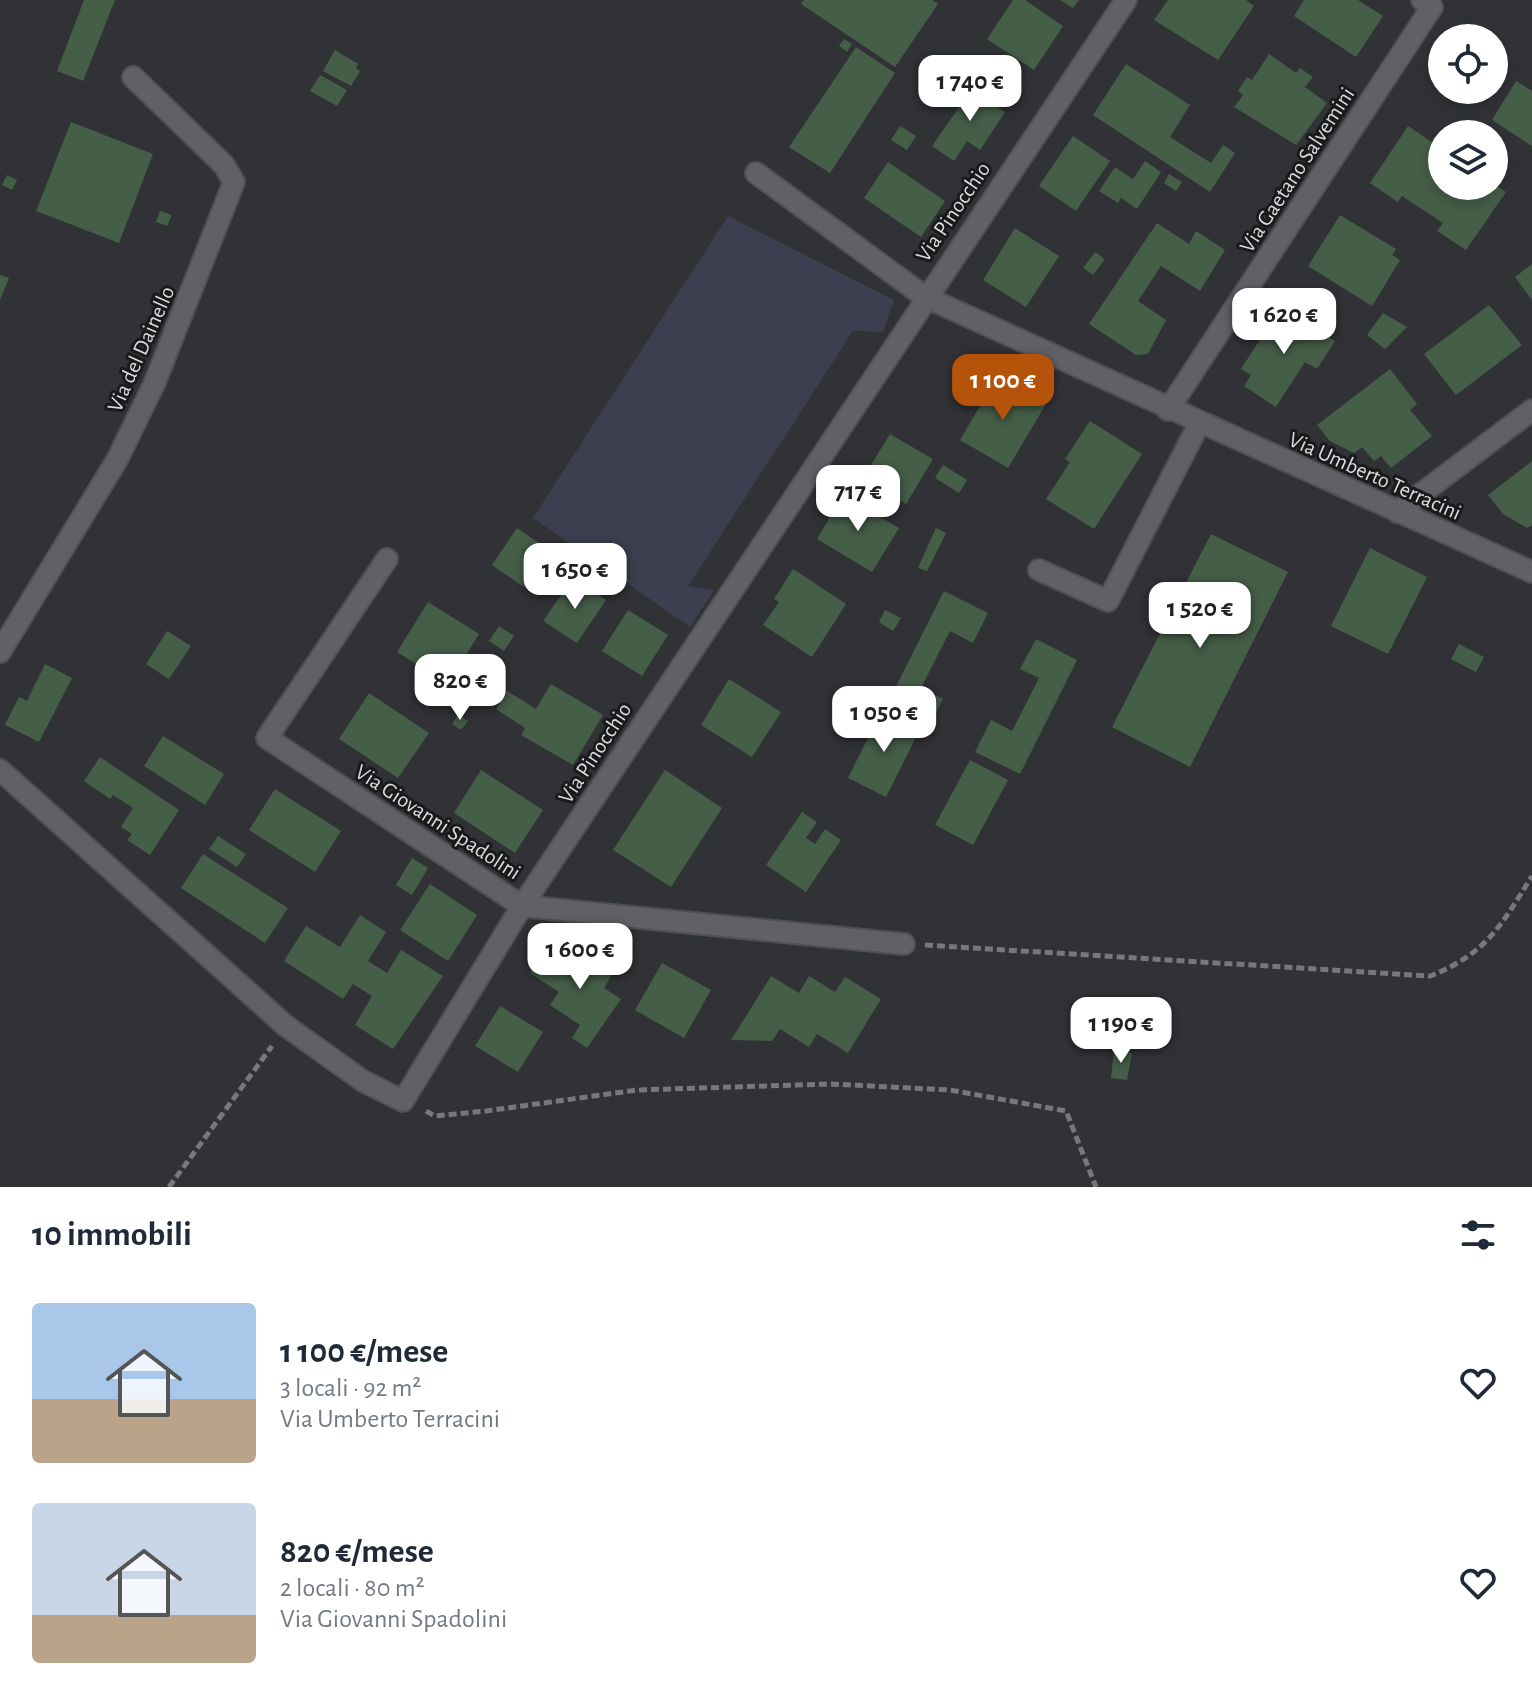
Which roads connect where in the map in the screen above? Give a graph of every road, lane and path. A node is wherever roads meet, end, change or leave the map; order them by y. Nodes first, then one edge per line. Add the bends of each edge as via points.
1 (1126, 0) edge
2 (1422, 0) edge
3 (133, 77) dead end
4 (756, 173) dead end
5 (925, 297) junction
6 (1168, 410) junction
7 (1532, 410) edge
8 (1199, 424) junction
9 (1397, 512) junction
10 (387, 559) dead end
11 (1039, 570) dead end
12 (1532, 572) edge
13 (0, 652) edge
14 (0, 770) edge
15 (1532, 876) edge
16 (522, 906) junction
17 (904, 944) joint
18 (286, 1026) junction
19 (403, 1101) junction
20 (169, 1187) edge
21 (1096, 1187) edge

1 - 5 street, Via Pinocchio
2 - 6 street, Via Gaetano Salvemini via 1432,7
3 - 13 street, Via del Dainello via 224,165 234,182 161,368 123,448
4 - 5 street, Via Umberto Terracini
5 - 6 street, Via Umberto Terracini
5 - 16 street, Via Pinocchio
6 - 8 street, Via Umberto Terracini
7 - 9 street
8 - 9 street, Via Umberto Terracini
8 - 11 street via 1108,601
9 - 12 street, Via Umberto Terracini
10 - 16 street, Via Giovanni Spadolini via 267,738
14 - 18 street
15 - 17 path via 1497,931 1463,963 1430,976
16 - 17 street, Via Giovanni Spadolini
16 - 19 street, Via Pinocchio
18 - 19 street via 363,1081
18 - 20 path
19 - 21 path via 435,1116 637,1090 831,1084 950,1090 1066,1111

